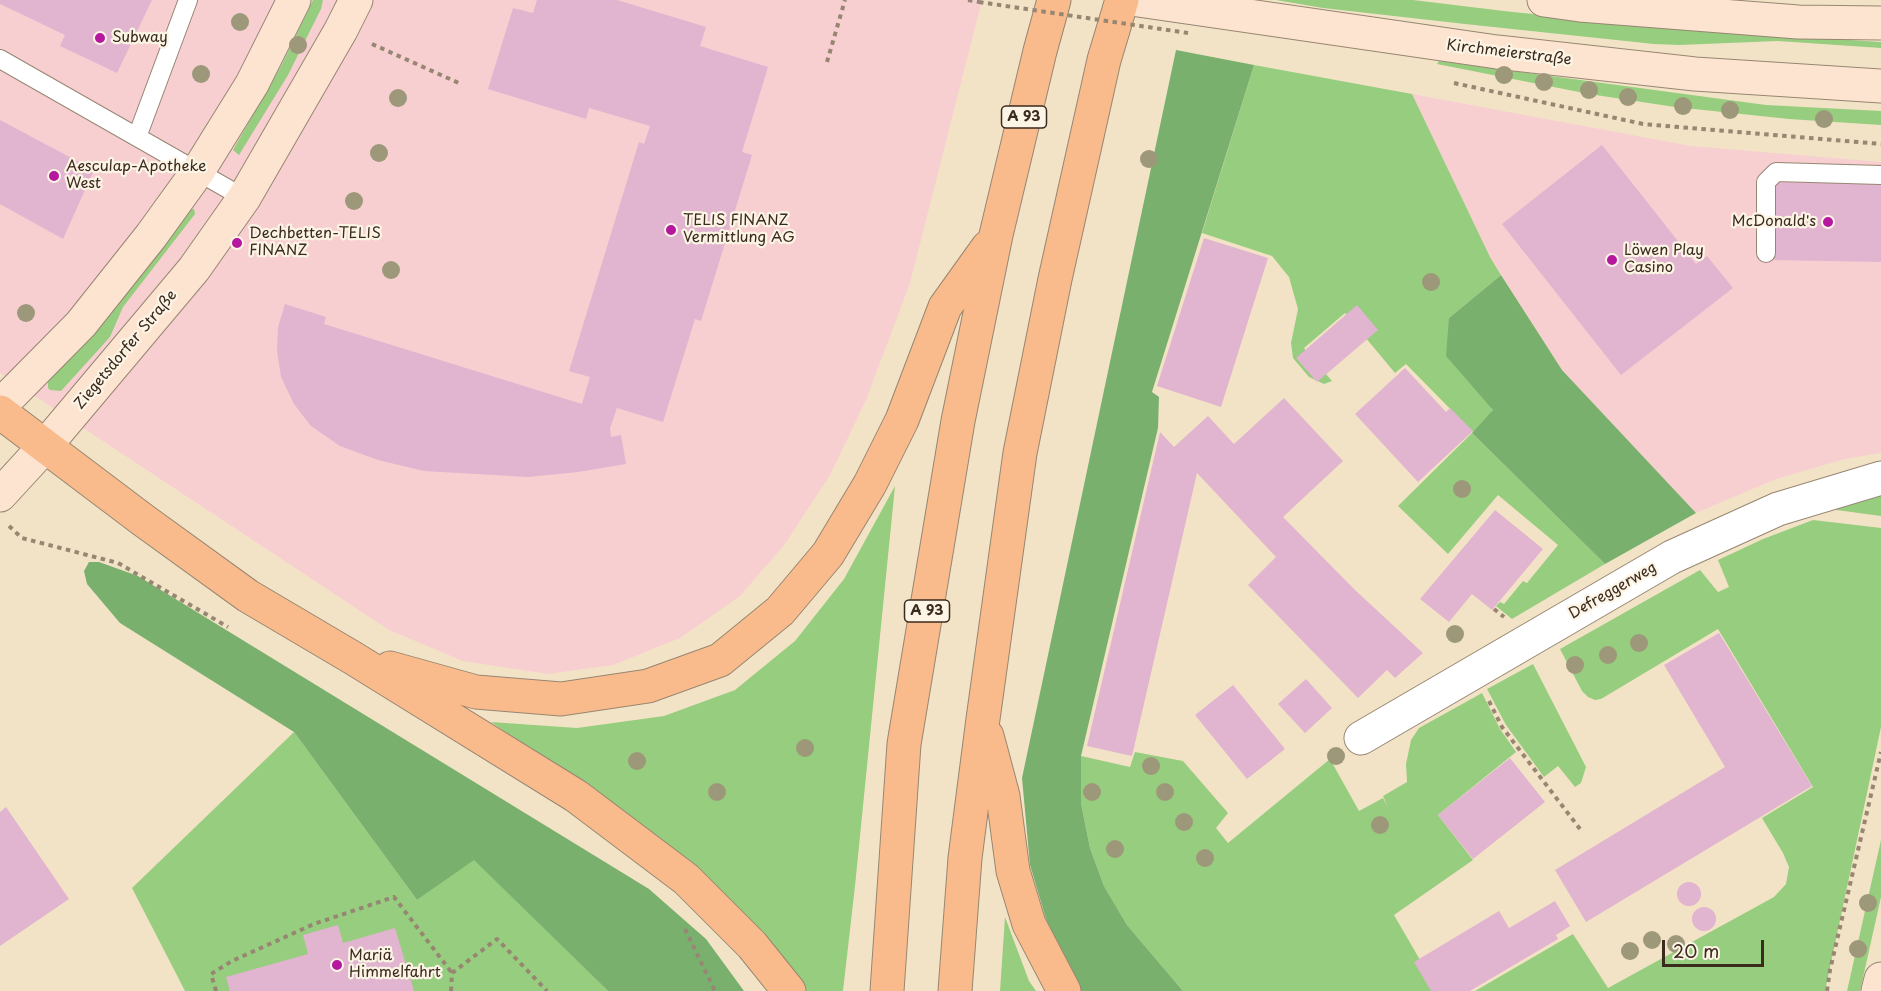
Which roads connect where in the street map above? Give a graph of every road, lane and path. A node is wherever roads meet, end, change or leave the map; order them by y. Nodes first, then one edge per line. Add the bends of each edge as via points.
1 (188, 0) edge
2 (294, 0) edge
3 (356, 0) edge
4 (845, 0) edge
5 (968, 0) edge
6 (1054, 0) edge
7 (1122, 0) edge
8 (1138, 0) edge
9 (1544, 0) edge
10 (1189, 21) junction
11 (1881, 23) edge
12 (341, 30) junction
13 (0, 59) edge
14 (827, 62) dead end
15 (1448, 81) dead end
16 (460, 84) dead end
17 (1881, 86) edge
18 (137, 137) junction
19 (1881, 144) edge
20 (198, 171) junction
21 (1881, 175) edge
22 (244, 198) junction
23 (996, 235) junction
24 (1766, 253) dead end
25 (0, 406) edge
26 (0, 412) edge
27 (46, 445) junction
28 (1881, 478) edge
29 (4, 509) edge
30 (232, 628) dead end
31 (353, 658) junction
32 (1485, 694) dead end
33 (983, 719) junction
34 (1361, 738) dead end
35 (1881, 752) edge
36 (1580, 829) dead end
37 (682, 922) dead end
38 (452, 973) junction
39 (1881, 979) edge
40 (216, 991) edge
41 (452, 991) edge
42 (547, 991) edge
43 (715, 991) edge
44 (789, 991) edge
45 (887, 991) edge
46 (954, 991) edge
47 (1064, 991) edge
48 (1827, 991) edge
49 (1878, 991) edge

1 - 18 lane
2 - 20 main road via 252,84
3 - 12 main road, Ziegetsdorfer Straße
4 - 14 path
5 - 10 path, bridge
6 - 23 highway, A 93
7 - 33 highway via 1104,60 1020,453
8 - 10 main road, Kirchmeierstraße
9 - 11 main road via 1798,22
10 - 17 main road, Kirchmeierstraße via 1695,74
12 - 16 path
12 - 22 main road, Ziegetsdorfer Straße
13 - 18 lane
15 - 19 path via 1643,124
18 - 20 lane
20 - 22 lane
20 - 25 main road via 81,324
21 - 24 lane via 1776,172 1766,182
22 - 27 main road, Ziegetsdorfer Straße via 194,269
23 - 31 highway via 945,308 902,420 828,554 780,611 720,660 648,686 561,699 476,693
23 - 45 highway, A 93 via 958,421 904,744
26 - 27 highway
27 - 29 main road, Ziegetsdorfer Straße
27 - 31 highway via 248,596
28 - 34 street, Defreggerweg via 1778,509 1672,557
29 - 30 path via 22,538 117,563
31 - 44 highway via 576,796 677,872 752,945
32 - 36 path via 1502,727
33 - 46 highway via 965,858
33 - 47 highway via 1003,796 1013,871 1029,924
35 - 48 path
37 - 43 path
38 - 40 path via 394,897 314,924 232,961 211,974
38 - 41 path
38 - 42 path via 497,939
39 - 49 main road

